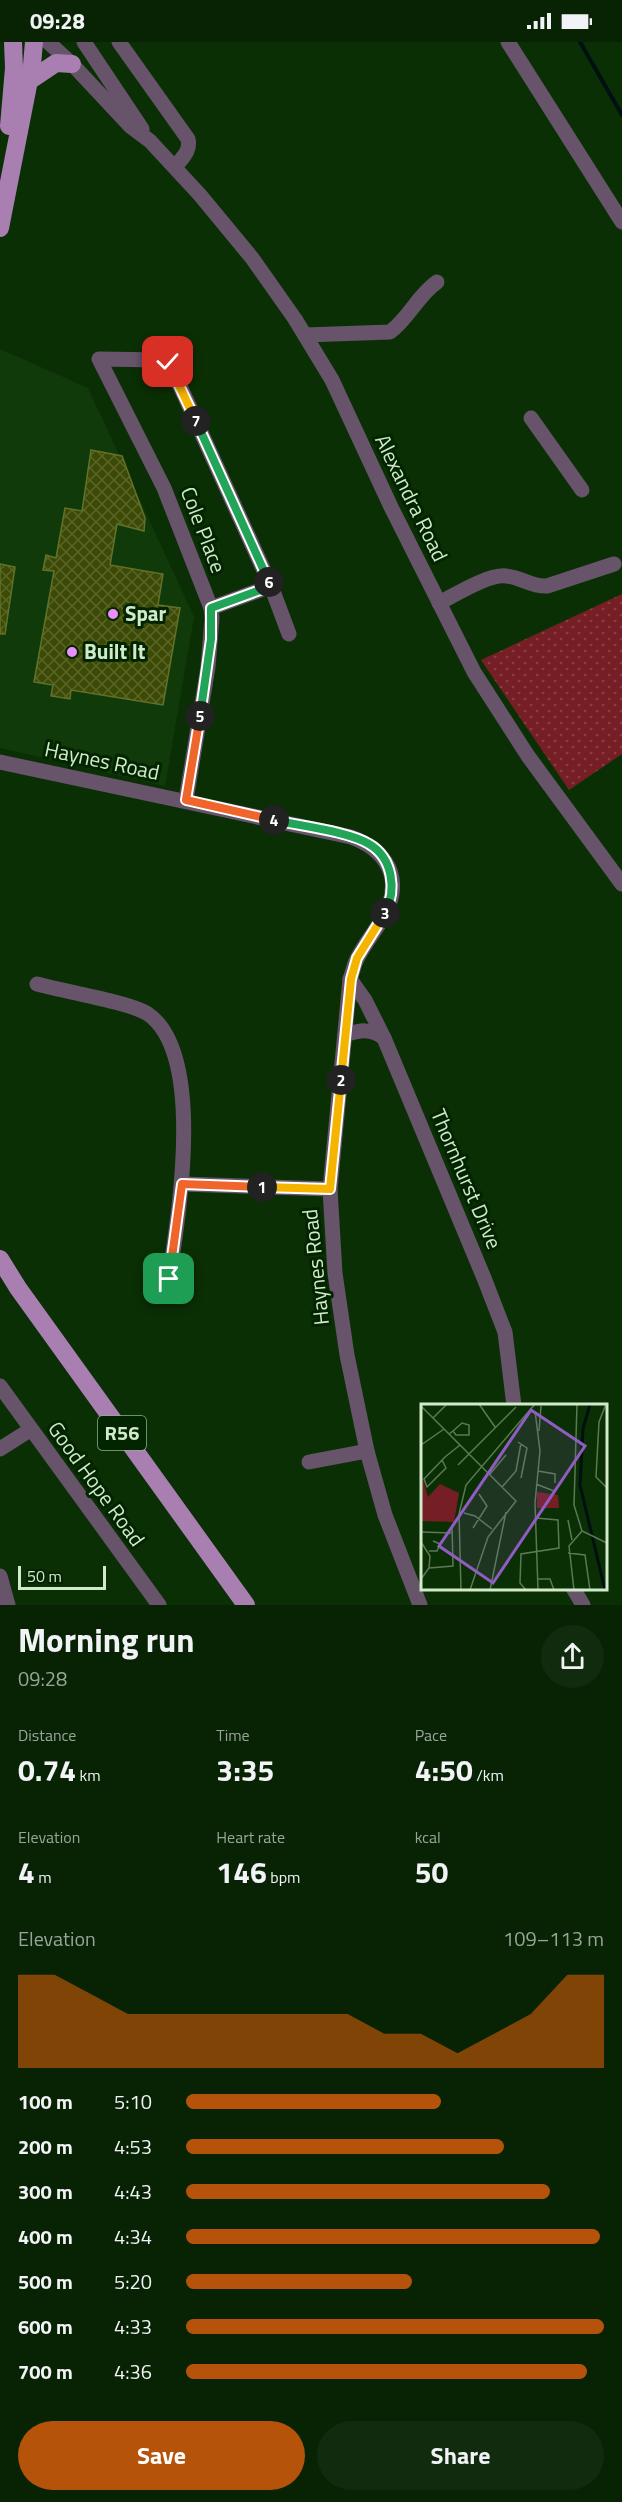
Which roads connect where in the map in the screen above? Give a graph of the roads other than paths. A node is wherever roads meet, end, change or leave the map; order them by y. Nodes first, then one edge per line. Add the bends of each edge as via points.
1 (13, 42) edge
2 (19, 42) edge
3 (34, 42) edge
4 (48, 42) edge
5 (84, 42) edge
6 (119, 42) edge
7 (508, 42) edge
8 (72, 64) junction
9 (14, 68) junction
10 (21, 96) junction
11 (150, 141) junction
12 (175, 167) junction
13 (0, 175) edge
14 (622, 222) edge
15 (0, 228) edge
16 (437, 282) dead end
17 (305, 335) junction
18 (531, 418) dead end
19 (582, 490) dead end
20 (614, 564) dead end
21 (271, 586) junction
22 (439, 603) junction
23 (211, 608) junction
24 (289, 634) dead end
25 (0, 762) edge
26 (186, 800) junction
27 (619, 875) edge
28 (351, 979) junction
29 (37, 984) dead end
30 (345, 1035) junction
31 (384, 1038) junction
32 (182, 1184) junction
33 (330, 1189) junction
34 (0, 1259) edge
35 (169, 1279) dead end
36 (0, 1386) edge
37 (513, 1404) edge
38 (30, 1430) junction
39 (0, 1449) edge
40 (367, 1451) junction
41 (309, 1462) dead end
42 (0, 1576) edge
43 (574, 1590) edge
44 (8, 1605) edge
45 (159, 1605) edge
46 (246, 1605) edge
47 (420, 1605) edge
48 (583, 1605) edge

1 - 9 main road
2 - 9 main road
3 - 10 main road
4 - 8 street, Alexandra Road
5 - 11 street, Alexandra Road
6 - 12 street via 188,139 186,154
7 - 14 street
8 - 10 main road via 56,63
8 - 11 street, Alexandra Road via 130,126
9 - 10 main road
10 - 13 main road
10 - 15 main road
11 - 12 street, Alexandra Road
12 - 17 street, Alexandra Road via 252,258
16 - 17 street via 426,289 390,332
17 - 22 street, Alexandra Road via 332,380
18 - 19 street
20 - 22 street via 547,586 536,587 502,575
21 - 23 street
21 - 23 street, Cole Place via 170,364 161,360 99,359 164,488
21 - 24 street
22 - 27 street, Alexandra Road via 474,672 528,756
23 - 26 street, Cole Place via 208,667
25 - 26 street, Haynes Road
26 - 28 street, Haynes Road via 351,837 382,855 390,871 389,904 357,958
28 - 30 street, Haynes Road
28 - 31 street, Thornhurst Drive
29 - 32 street via 138,1009 162,1028 175,1059 182,1093
30 - 31 street via 362,1030
30 - 33 street, Haynes Road
31 - 37 street, Thornhurst Drive via 505,1332
32 - 33 street
32 - 35 street
33 - 40 street, Haynes Road via 331,1235 347,1355
34 - 46 main road, R56
36 - 38 street, Good Hope Road
38 - 39 street
38 - 45 street, Good Hope Road
40 - 41 street
40 - 47 street, Haynes Road via 385,1515
42 - 44 street
43 - 48 street

